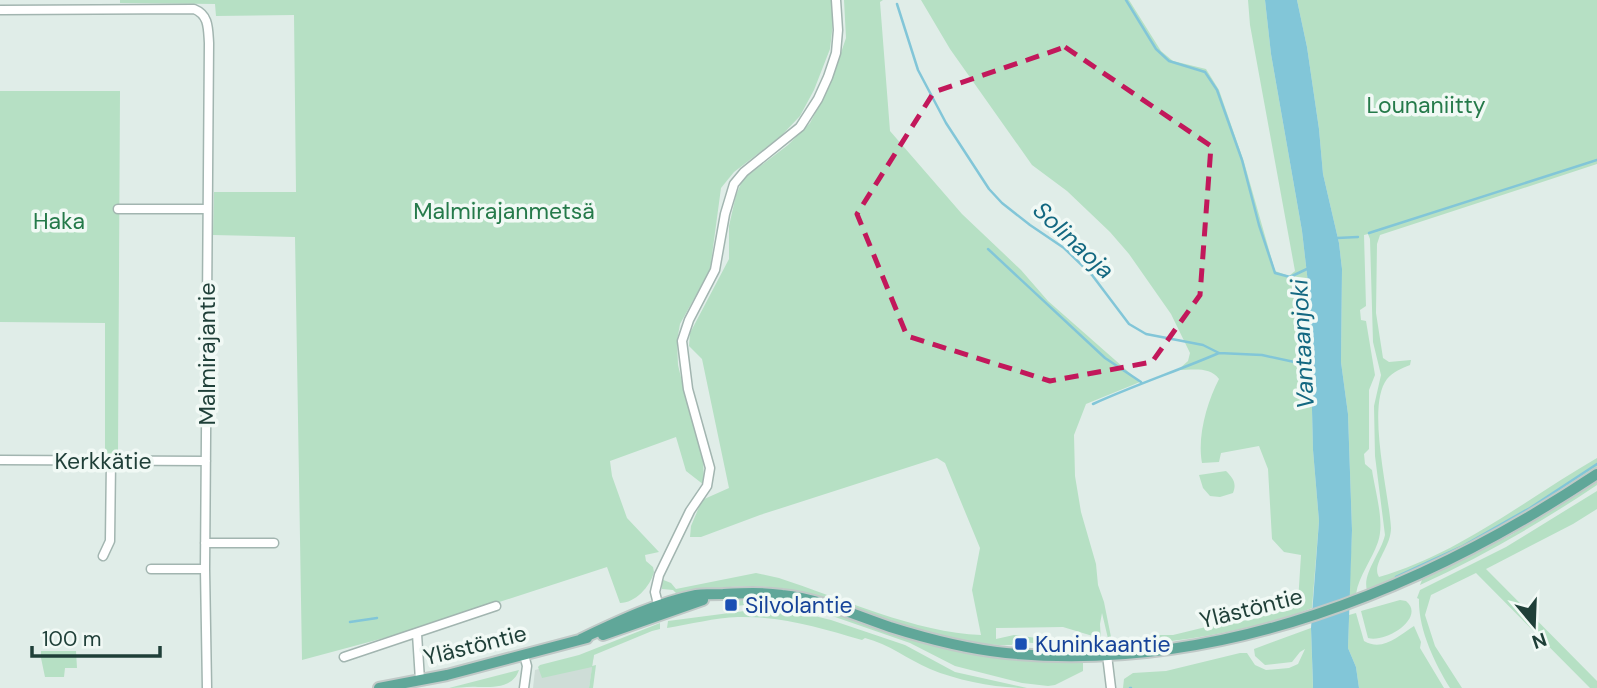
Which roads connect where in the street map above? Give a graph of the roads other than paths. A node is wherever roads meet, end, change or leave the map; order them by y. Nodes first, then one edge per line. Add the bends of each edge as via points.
1 (836, 0) edge
2 (113, 4) edge
3 (0, 10) edge
4 (118, 209) dead end
5 (207, 209) junction
6 (0, 460) edge
7 (111, 461) junction
8 (206, 461) junction
9 (1597, 474) edge
10 (205, 543) junction
11 (274, 543) dead end
12 (103, 556) dead end
13 (151, 569) dead end
14 (205, 569) junction
15 (496, 606) dead end
16 (660, 610) junction
17 (417, 634) junction
18 (524, 655) junction
19 (1107, 655) junction
20 (344, 657) dead end
21 (420, 680) junction
22 (207, 688) edge
23 (379, 688) edge
24 (524, 688) edge
25 (1111, 688) edge

1 - 16 street via 836,53 828,78 800,127 734,184 715,270 682,341 688,389 710,468 707,486 659,575 655,592
2 - 3 street
2 - 5 street, Malmirajantie via 194,9 207,20
4 - 5 street
5 - 8 street, Malmirajantie
6 - 7 street, Kerkkätie
7 - 8 street, Kerkkätie
7 - 12 street via 110,541
8 - 10 street, Malmirajantie
9 - 19 main road, Ylästöntie via 1493,538 1367,597 1299,620 1210,641
10 - 11 street
10 - 14 street, Malmirajantie
13 - 14 street
14 - 22 street, Malmirajantie
15 - 17 street
16 - 18 main road, Ylästöntie via 614,632
16 - 19 main road, Ylästöntie via 723,594 756,592 805,599 925,637 990,651
17 - 20 street
17 - 21 street
18 - 21 main road, Ylästöntie
18 - 24 street
19 - 25 street
21 - 23 main road, Ylästöntie

